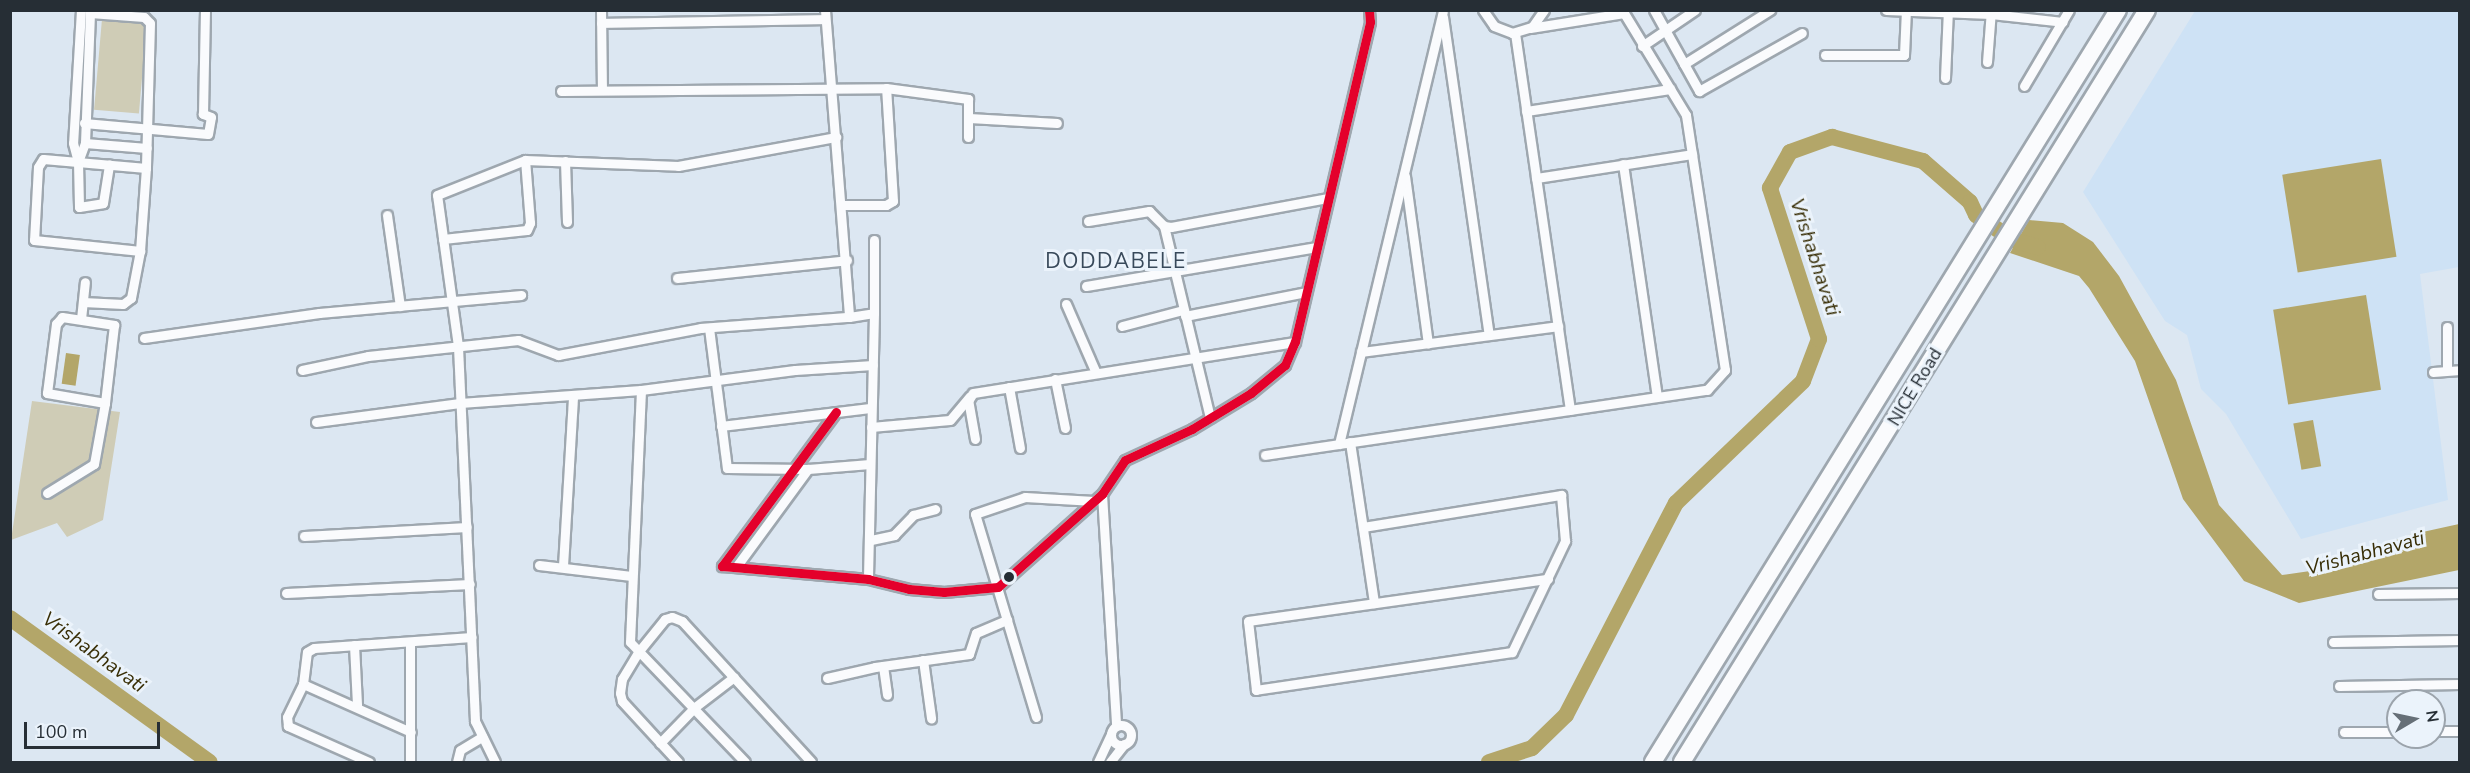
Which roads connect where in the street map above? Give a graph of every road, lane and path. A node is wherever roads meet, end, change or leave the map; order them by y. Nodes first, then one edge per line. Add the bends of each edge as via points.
1 (205, 10) edge
2 (601, 10) edge
3 (687, 10) edge
4 (1369, 10) edge
5 (1483, 10) edge
6 (1544, 10) edge
7 (1654, 10) edge
8 (1695, 10) edge
9 (1770, 10) edge
10 (1886, 10) edge
11 (2069, 10) edge
12 (2118, 10) edge
13 (2147, 10) edge
14 (87, 11) edge
15 (1446, 11) edge
16 (1906, 11) edge
17 (1948, 12) edge
18 (1991, 12) edge
19 (125, 13) edge
20 (825, 15) edge
21 (687, 21) junction
22 (2063, 22) junction
23 (601, 23) junction
24 (1530, 28) junction
25 (1665, 30) junction
26 (1515, 33) junction
27 (1802, 33) dead end
28 (1642, 46) junction
29 (1825, 55) dead end
30 (1987, 62) dead end
31 (1684, 64) junction
32 (1945, 78) dead end
33 (2024, 86) dead end
34 (832, 87) junction
35 (886, 88) junction
36 (602, 90) junction
37 (1670, 90) junction
38 (561, 91) dead end
39 (1526, 111) junction
40 (969, 118) junction
41 (84, 123) junction
42 (1057, 123) dead end
43 (148, 128) junction
44 (836, 137) junction
45 (968, 137) dead end
46 (85, 143) junction
47 (147, 148) junction
48 (1692, 154) junction
49 (525, 160) junction
50 (565, 161) junction
51 (78, 162) junction
52 (109, 164) junction
53 (1623, 164) junction
54 (146, 168) junction
55 (1405, 171) junction
56 (1536, 178) junction
57 (1328, 198) junction
58 (842, 205) junction
59 (387, 215) dead end
60 (1088, 221) dead end
61 (567, 222) dead end
62 (1164, 226) junction
63 (443, 240) junction
64 (874, 240) dead end
65 (1317, 247) junction
66 (140, 250) junction
67 (847, 260) junction
68 (1173, 269) junction
69 (678, 278) dead end
70 (85, 282) dead end
71 (1086, 286) dead end
72 (1306, 292) junction
73 (521, 295) dead end
74 (452, 301) junction
75 (83, 302) junction
76 (1066, 304) dead end
77 (400, 306) junction
78 (874, 313) junction
79 (1184, 313) junction
80 (849, 317) junction
81 (81, 319) junction
82 (1122, 326) dead end
83 (1558, 326) junction
84 (2447, 327) dead end
85 (710, 328) junction
86 (1489, 335) junction
87 (144, 338) dead end
88 (1294, 342) junction
89 (1428, 343) junction
90 (458, 346) junction
91 (1361, 352) junction
92 (1194, 356) junction
93 (873, 365) junction
94 (302, 370) dead end
95 (2447, 370) junction
96 (2460, 370) edge
97 (1096, 372) junction
98 (2433, 372) dead end
99 (717, 378) junction
100 (1055, 379) junction
101 (1010, 387) junction
102 (641, 390) junction
103 (573, 396) junction
104 (970, 396) junction
105 (1657, 397) junction
106 (105, 403) junction
107 (460, 403) junction
108 (870, 408) junction
109 (1570, 410) junction
110 (836, 412) junction
111 (1210, 418) junction
112 (316, 422) dead end
113 (721, 426) junction
114 (871, 427) junction
115 (1065, 428) dead end
116 (975, 439) dead end
117 (1350, 442) junction
118 (1339, 444) junction
119 (1020, 448) dead end
120 (1265, 455) dead end
121 (870, 464) junction
122 (791, 469) junction
123 (808, 469) junction
124 (47, 493) dead end
125 (1102, 494) junction
126 (1094, 501) junction
127 (935, 508) dead end
128 (467, 527) junction
129 (1363, 527) junction
130 (304, 536) dead end
131 (870, 540) junction
132 (539, 565) dead end
133 (563, 566) junction
134 (736, 567) junction
135 (631, 576) junction
136 (868, 579) junction
137 (1548, 579) junction
138 (470, 584) junction
139 (998, 587) junction
140 (286, 593) dead end
141 (2460, 593) edge
142 (2378, 594) dead end
143 (1374, 603) junction
144 (1007, 620) junction
145 (472, 637) junction
146 (2460, 640) edge
147 (410, 642) junction
148 (2333, 642) dead end
149 (354, 645) junction
150 (639, 651) junction
151 (923, 660) junction
152 (883, 666) junction
153 (734, 677) junction
154 (827, 678) dead end
155 (303, 684) junction
156 (2460, 684) edge
157 (2339, 686) dead end
158 (887, 695) dead end
159 (357, 705) junction
160 (695, 707) junction
161 (1036, 717) dead end
162 (931, 718) dead end
163 (1113, 730) junction
164 (411, 732) junction
165 (2344, 732) dead end
166 (2386, 732) edge
167 (482, 737) junction
168 (660, 743) junction
169 (1124, 744) junction
170 (369, 762) edge
171 (410, 762) edge
172 (457, 762) edge
173 (495, 762) edge
174 (678, 762) edge
175 (745, 762) edge
176 (812, 762) edge
177 (1098, 762) edge
178 (1110, 762) edge
179 (1653, 762) edge
180 (1682, 762) edge

1 - 43 street via 203,114 211,117 210,130 205,134
2 - 23 street
3 - 21 street
4 - 57 street via 1370,22
5 - 26 street via 1494,26
6 - 24 street
7 - 25 street
8 - 25 street
9 - 31 street
10 - 16 street
11 - 22 street
12 - 179 highway, NICE Road
13 - 180 highway, NICE Road
14 - 19 street
14 - 41 street
14 - 51 street via 74,143
15 - 55 street
15 - 86 street
16 - 17 street
16 - 29 street via 1904,56
17 - 18 street
17 - 32 street
18 - 22 street
18 - 30 street
19 - 43 street via 144,17 150,23
20 - 21 street
20 - 34 street
21 - 23 street
22 - 33 street
23 - 36 street
24 - 26 street
24 - 28 street via 1623,13
25 - 28 street
25 - 31 street
26 - 39 street
27 - 31 street via 1699,91
28 - 37 street
34 - 35 street
34 - 36 street
34 - 44 street
35 - 40 street via 968,99
35 - 58 street via 892,201 885,205
36 - 38 street
37 - 39 street
37 - 48 street via 1686,115
39 - 56 street
40 - 42 street
40 - 45 street
41 - 43 street
41 - 46 street
43 - 47 street
44 - 50 street via 678,166
44 - 58 street
46 - 47 street
46 - 51 street
47 - 54 street
48 - 53 street
48 - 105 street via 1725,370 1707,390
49 - 50 street
49 - 63 street via 437,195
49 - 63 street via 530,217 526,230
50 - 61 street
51 - 52 street
51 - 52 street via 79,207 103,203
51 - 66 street via 43,159 40,163 34,240
52 - 54 street
53 - 56 street
53 - 105 street
54 - 66 street
55 - 89 street
55 - 91 street
56 - 83 street
57 - 62 street
57 - 65 street
58 - 67 street
59 - 77 street
60 - 62 street via 1149,211
62 - 68 street
63 - 74 street
64 - 78 street
65 - 68 street
65 - 72 street
66 - 75 street via 131,298 123,304
67 - 69 street
67 - 80 street
68 - 71 street
68 - 79 street
70 - 75 street
72 - 79 street
72 - 88 street
73 - 74 street
74 - 77 street
74 - 90 street
75 - 81 street
76 - 97 street
77 - 87 street
78 - 80 street
78 - 93 street
79 - 82 street
79 - 92 street
80 - 85 street
81 - 106 street via 114,325
81 - 106 street via 62,317 56,324 47,393
83 - 86 street
83 - 109 street
84 - 95 street
85 - 90 street via 558,355 518,340
85 - 99 street
86 - 89 street
88 - 92 street
88 - 111 street via 1285,365 1251,393
89 - 91 street
90 - 94 street via 368,356
90 - 107 street
91 - 118 street
92 - 97 street
92 - 111 street
93 - 99 street
93 - 108 street
95 - 96 street
95 - 98 street
97 - 100 street
99 - 102 street
99 - 113 street
100 - 101 street
100 - 115 street
101 - 104 street
101 - 119 street
102 - 103 street
102 - 135 street
103 - 107 street
103 - 133 street
104 - 114 street via 950,420
104 - 116 street
105 - 109 street
106 - 124 street via 94,464
107 - 112 street
107 - 128 street
108 - 110 street
108 - 114 street
109 - 117 street
110 - 113 street
110 - 122 street
111 - 125 street via 1125,460
113 - 122 street via 728,468
114 - 121 street
117 - 118 street
117 - 129 street
118 - 120 street
121 - 123 street
121 - 131 street
122 - 123 street
122 - 134 street via 722,566
123 - 134 street
125 - 126 street
125 - 163 street
126 - 139 street via 1061,535
126 - 139 street via 1025,497 976,513 975,521
127 - 131 street via 913,515 894,535
128 - 130 street
128 - 138 street
129 - 137 street via 1561,495 1566,542
129 - 143 street
131 - 136 street
132 - 133 street
133 - 135 street
134 - 136 street
135 - 150 street via 628,634
136 - 139 street via 909,590 938,592
137 - 143 street
137 - 143 street via 1512,652 1256,690 1248,621
138 - 140 street
138 - 145 street
139 - 144 street
141 - 142 street
144 - 151 street via 976,633 969,654
144 - 161 street
145 - 147 street
145 - 167 street via 475,721
146 - 148 street
147 - 149 street
147 - 164 street
149 - 155 street via 309,650
149 - 159 street
150 - 153 street via 665,620 675,617
150 - 160 street
150 - 168 street via 622,679 620,697
151 - 152 street
151 - 162 street
152 - 154 street
152 - 158 street
153 - 160 street
153 - 176 street
155 - 159 street
155 - 170 street via 287,717 290,730
156 - 157 street
159 - 164 street
160 - 168 street
160 - 175 street
163 - 169 street via 1115,743
163 - 169 street via 1122,725 1130,731
163 - 177 street
164 - 171 street
165 - 166 street
167 - 172 street via 460,750
167 - 173 street
168 - 174 street
169 - 178 street

